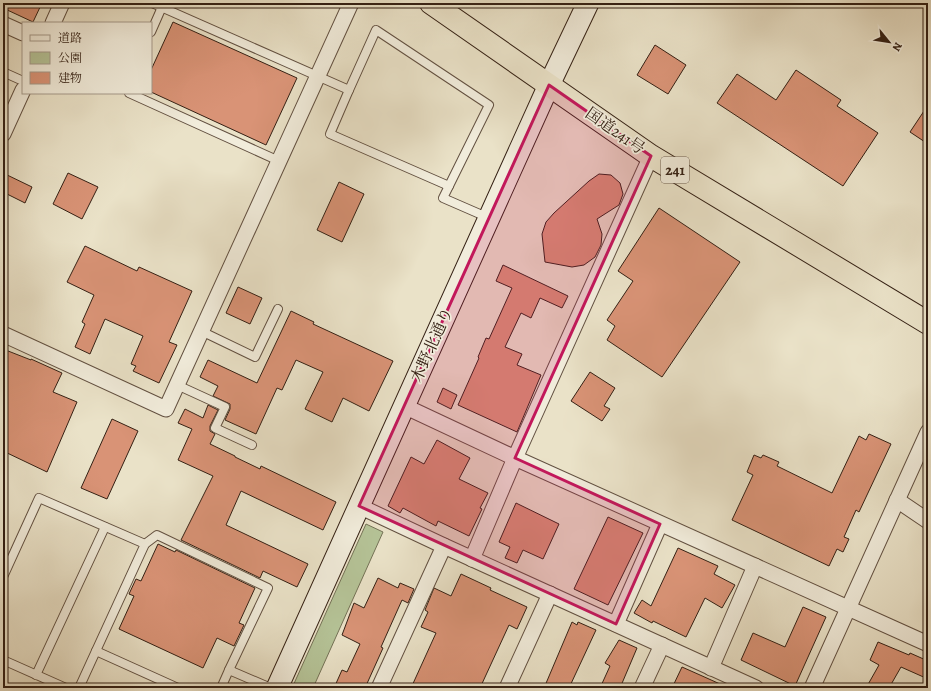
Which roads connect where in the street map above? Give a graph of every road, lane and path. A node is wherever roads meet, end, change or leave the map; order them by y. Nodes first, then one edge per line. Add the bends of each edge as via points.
1 (62, 3) edge
2 (152, 3) edge
3 (351, 3) edge
4 (431, 3) edge
5 (588, 3) edge
6 (162, 7) junction
7 (53, 22) edge
8 (3, 24) edge
9 (152, 30) edge
10 (22, 33) edge
11 (3, 72) edge
12 (318, 77) junction
13 (22, 81) edge
14 (549, 85) junction
15 (348, 90) junction
16 (22, 92) edge
17 (131, 94) edge
18 (3, 134) edge
19 (651, 156) junction
20 (279, 161) junction
21 (449, 186) junction
22 (490, 218) junction
23 (278, 309) dead end
24 (928, 323) edge
25 (201, 332) junction
26 (3, 334) edge
27 (177, 385) junction
28 (404, 406) junction
29 (928, 432) edge
30 (252, 445) dead end
31 (515, 458) junction
32 (897, 500) junction
33 (359, 506) junction
34 (928, 521) edge
35 (660, 524) junction
36 (104, 527) junction
37 (145, 544) junction
38 (444, 546) junction
39 (472, 559) junction
40 (755, 566) junction
41 (3, 577) edge
42 (550, 594) junction
43 (848, 608) junction
44 (616, 624) junction
45 (928, 644) edge
46 (662, 645) junction
47 (96, 651) junction
48 (3, 660) edge
49 (711, 668) junction
50 (229, 670) junction
51 (36, 675) junction
52 (66, 688) edge
53 (79, 688) edge
54 (178, 688) edge
55 (221, 688) edge
56 (270, 688) edge
57 (277, 688) edge
58 (379, 688) edge
59 (507, 688) edge
60 (642, 688) edge
61 (756, 688) edge
62 (812, 688) edge

1 - 7 street
2 - 6 lane
3 - 12 street
4 - 14 highway, 国道241号 / 241
5 - 14 street, 木野北通り
6 - 9 lane
6 - 12 lane
8 - 10 street
11 - 13 lane
12 - 15 lane
12 - 20 street
14 - 19 highway, 国道241号 / 241
14 - 22 street, 木野北通り
15 - 21 lane via 330,134
15 - 21 lane via 376,30 489,105
16 - 18 street
17 - 20 lane
19 - 24 highway, 国道241号 / 241
19 - 31 street
20 - 25 street
21 - 22 lane via 443,198
22 - 28 street, 木野北通り
23 - 25 lane via 255,357
25 - 27 street
26 - 27 street via 166,409
27 - 30 lane via 225,407 215,428
28 - 31 street
28 - 33 street, 木野北通り
29 - 32 street
31 - 35 street
31 - 39 street
32 - 34 street
32 - 43 street
33 - 38 street
33 - 57 street, 木野北通り
35 - 40 street
35 - 44 street
36 - 37 lane
36 - 41 lane via 39,498
36 - 51 lane
37 - 47 lane
37 - 50 lane via 157,535 268,588
38 - 39 street
38 - 58 street
39 - 42 street
40 - 43 street
40 - 49 street
42 - 44 street
42 - 59 street
43 - 45 street
43 - 62 street
44 - 46 street
46 - 49 street
46 - 60 street
47 - 53 lane
47 - 54 lane
48 - 51 lane
49 - 61 street
50 - 55 lane
50 - 56 lane
51 - 52 lane

